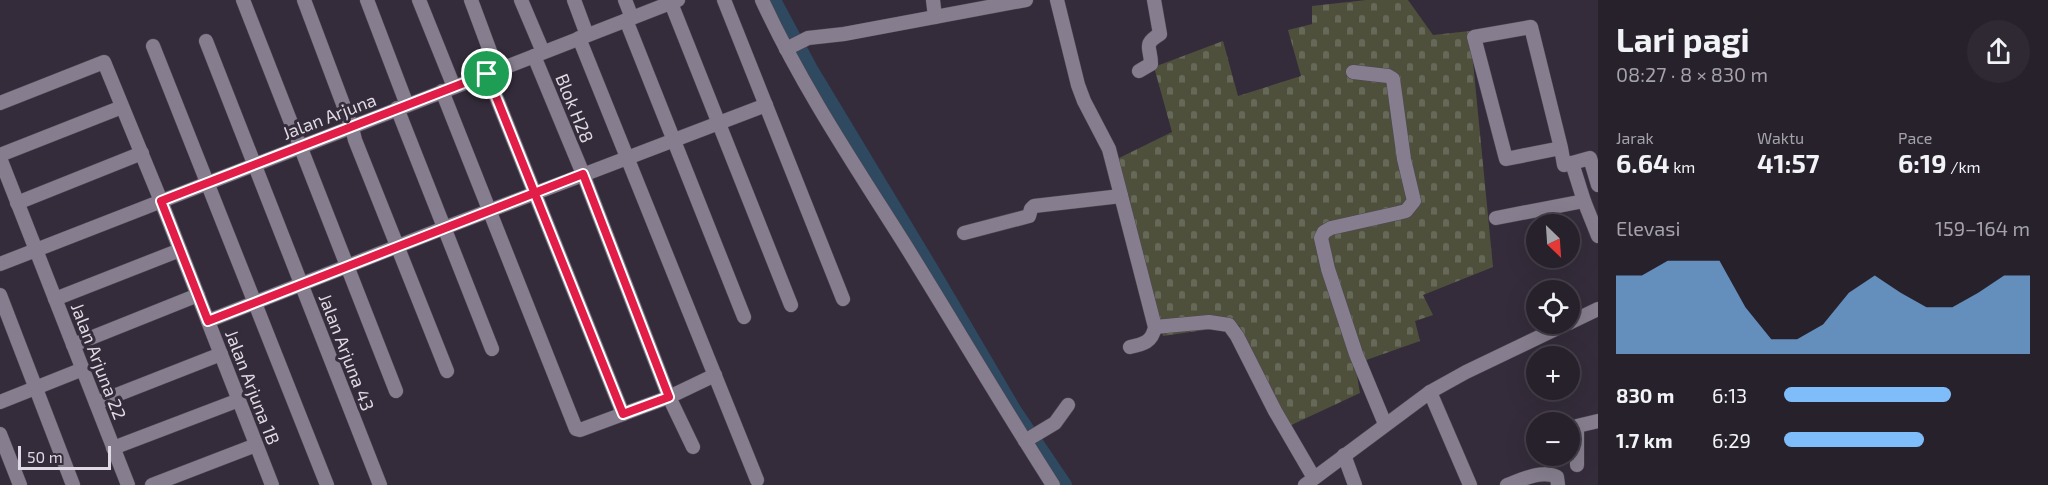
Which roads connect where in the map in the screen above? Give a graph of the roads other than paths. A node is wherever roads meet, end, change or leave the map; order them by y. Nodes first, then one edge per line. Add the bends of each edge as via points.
1 (243, 0) edge
2 (304, 0) edge
3 (367, 0) edge
4 (419, 0) edge
5 (471, 0) edge
6 (521, 0) edge
7 (574, 0) edge
8 (625, 0) edge
9 (724, 0) edge
10 (762, 0) edge
11 (933, 0) edge
12 (1026, 0) edge
13 (1057, 0) edge
14 (1154, 0) edge
15 (675, 1) edge
16 (935, 17) junction
17 (629, 19) junction
18 (583, 37) junction
19 (206, 41) dead end
20 (794, 45) junction
21 (153, 46) dead end
22 (538, 54) junction
23 (1139, 71) dead end
24 (492, 72) junction
25 (1353, 72) dead end
26 (448, 89) junction
27 (0, 103) edge
28 (766, 105) junction
29 (402, 106) junction
30 (122, 107) junction
31 (720, 123) junction
32 (352, 128) junction
33 (672, 141) junction
34 (301, 146) junction
35 (1561, 148) junction
36 (142, 153) junction
37 (0, 157) edge
38 (627, 158) junction
39 (1572, 163) junction
40 (254, 164) junction
41 (583, 174) junction
42 (207, 183) junction
43 (1598, 185) edge
44 (535, 193) junction
45 (1120, 195) junction
46 (161, 201) junction
47 (1584, 201) junction
48 (17, 203) junction
49 (490, 210) junction
50 (1496, 218) dead end
51 (1595, 220) edge
52 (444, 228) junction
53 (964, 233) dead end
54 (1598, 236) edge
55 (396, 246) junction
56 (36, 250) junction
57 (180, 250) junction
58 (0, 264) edge
59 (348, 266) junction
60 (301, 284) junction
61 (0, 295) edge
62 (198, 296) junction
63 (55, 299) junction
64 (843, 299) dead end
65 (255, 302) junction
66 (790, 305) dead end
67 (1598, 309) edge
68 (744, 317) dead end
69 (1580, 317) edge
70 (208, 321) junction
71 (1155, 327) junction
72 (1545, 334) edge
73 (73, 345) junction
74 (1130, 347) dead end
75 (492, 350) dead end
76 (221, 354) junction
77 (82, 369) junction
78 (447, 371) dead end
79 (716, 375) junction
80 (35, 388) junction
81 (396, 391) dead end
82 (1430, 392) junction
83 (669, 397) junction
84 (239, 400) junction
85 (0, 402) edge
86 (96, 403) junction
87 (1068, 405) dead end
88 (623, 414) junction
89 (1598, 421) edge
90 (1385, 424) junction
91 (1580, 425) edge
92 (0, 434) edge
93 (1027, 440) junction
94 (256, 445) junction
95 (693, 447) dead end
96 (113, 448) junction
97 (1344, 455) junction
98 (757, 480) dead end
99 (1309, 481) edge
100 (20, 485) edge
101 (73, 485) edge
102 (128, 485) edge
103 (152, 485) edge
104 (272, 485) edge
105 (327, 485) edge
106 (380, 485) edge
107 (1053, 485) edge
108 (1355, 485) edge
109 (1470, 485) edge
110 (1507, 485) edge
111 (1558, 485) edge

1 - 34 street
2 - 32 street
3 - 29 street
4 - 26 street
5 - 24 street
6 - 22 street, Blok H28
7 - 18 street
8 - 17 street
9 - 28 street
10 - 20 street
11 - 16 street
12 - 16 street
13 - 45 street via 1078,85 1109,149
14 - 23 street via 1160,34 1148,43 1151,64
15 - 17 street, Jalan Arjuna
15 - 31 street
16 - 20 street
17 - 18 street, Jalan Arjuna
17 - 33 street
18 - 22 street, Jalan Arjuna
18 - 38 street
19 - 40 street, Jalan Arjuna 43
20 - 93 street via 844,150
21 - 42 street
22 - 24 street, Jalan Arjuna
22 - 41 street, Blok H28
24 - 26 street, Jalan Arjuna
24 - 44 street
25 - 90 street via 1393,79 1414,201 1406,211 1331,228 1321,238 1356,354
26 - 29 street, Jalan Arjuna
26 - 49 street
27 - 30 street, Jalan Arjuna 1B via 104,62
28 - 31 street
28 - 64 street
29 - 32 street, Jalan Arjuna
29 - 52 street
30 - 36 street, Jalan Arjuna 1B
30 - 37 street
31 - 33 street
31 - 66 street
32 - 34 street, Jalan Arjuna
32 - 55 street
33 - 38 street
33 - 68 street
34 - 40 street, Jalan Arjuna
34 - 59 street
35 - 35 street via 1531,27 1474,37 1506,159
35 - 39 street via 1564,165
36 - 46 street, Jalan Arjuna 1B
36 - 48 street
37 - 48 street, Jalan Arjuna 22
38 - 41 street
38 - 79 street
39 - 43 street via 1590,158
39 - 47 street
40 - 42 street, Jalan Arjuna
40 - 60 street, Jalan Arjuna 43
41 - 44 street
41 - 83 street, Blok H28
42 - 46 street, Jalan Arjuna
42 - 65 street
44 - 49 street
44 - 88 street
45 - 53 street via 1034,206 1029,216
45 - 71 street
46 - 56 street, Jalan Arjuna
46 - 57 street, Jalan Arjuna 1B
47 - 50 street
47 - 51 street
48 - 56 street, Jalan Arjuna 22
49 - 52 street
49 - 88 street via 576,429
51 - 54 street
52 - 55 street
52 - 75 street
55 - 59 street
55 - 78 street
56 - 58 street, Jalan Arjuna
56 - 63 street, Jalan Arjuna 22
57 - 62 street, Jalan Arjuna 1B
57 - 63 street
59 - 60 street
59 - 81 street
60 - 65 street
60 - 106 street, Jalan Arjuna 43
61 - 80 street
62 - 70 street, Jalan Arjuna 1B
62 - 73 street
63 - 73 street, Jalan Arjuna 22
65 - 70 street
65 - 105 street
67 - 69 street
70 - 76 street, Jalan Arjuna 1B
71 - 74 street via 1147,342
71 - 99 street via 1209,322 1229,325
72 - 82 street
73 - 77 street, Jalan Arjuna 22
76 - 84 street, Jalan Arjuna 1B
76 - 86 street
77 - 80 street
77 - 86 street, Jalan Arjuna 22
79 - 83 street
79 - 98 street
80 - 85 street
80 - 101 street
82 - 90 street
82 - 109 street
83 - 88 street
83 - 95 street, Blok H28
84 - 94 street, Jalan Arjuna 1B
84 - 96 street
86 - 96 street, Jalan Arjuna 22
87 - 93 street via 1055,423
89 - 91 street
90 - 97 street
92 - 100 street
93 - 107 street
94 - 103 street
94 - 104 street, Jalan Arjuna 1B
96 - 102 street, Jalan Arjuna 22
97 - 99 street
97 - 108 street
110 - 111 street via 1552,474

